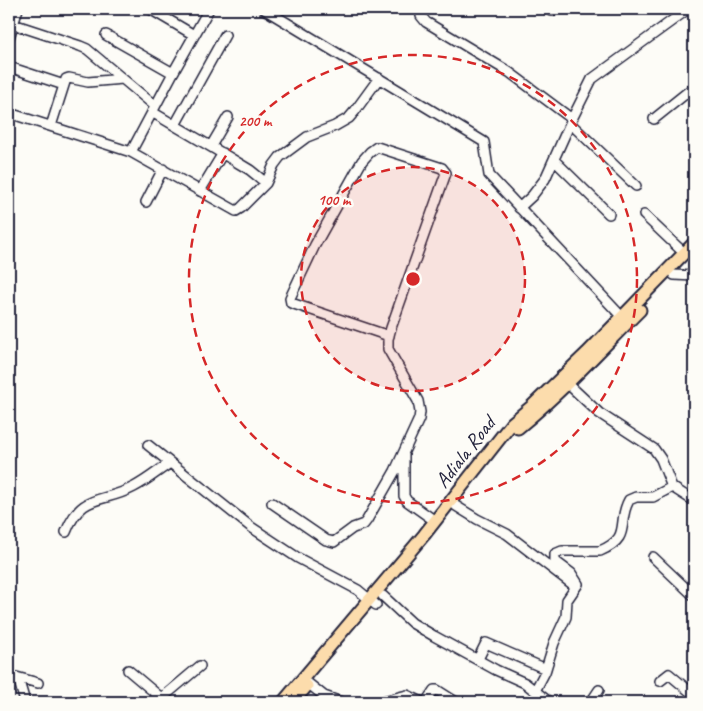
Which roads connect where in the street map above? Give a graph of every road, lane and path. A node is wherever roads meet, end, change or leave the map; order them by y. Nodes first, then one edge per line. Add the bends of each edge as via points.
1 (18, 9) edge
2 (150, 9) edge
3 (207, 9) edge
4 (264, 9) edge
5 (421, 9) edge
6 (688, 9) edge
7 (13, 24) junction
8 (106, 35) dead end
9 (194, 35) junction
10 (225, 35) dead end
11 (9, 38) edge
12 (9, 67) edge
13 (173, 73) junction
14 (379, 78) junction
15 (123, 79) junction
16 (64, 84) junction
17 (694, 87) edge
18 (154, 109) junction
19 (9, 113) edge
20 (228, 117) dead end
21 (654, 119) dead end
22 (571, 121) junction
23 (174, 125) junction
24 (51, 126) junction
25 (211, 146) junction
26 (132, 152) junction
27 (223, 153) junction
28 (554, 160) junction
29 (164, 169) junction
30 (266, 183) junction
31 (636, 186) dead end
32 (200, 191) junction
33 (146, 202) dead end
34 (520, 208) junction
35 (609, 214) dead end
36 (644, 214) dead end
37 (694, 243) edge
38 (689, 253) edge
39 (674, 274) junction
40 (694, 276) edge
41 (622, 317) junction
42 (389, 336) junction
43 (567, 383) junction
44 (148, 446) dead end
45 (404, 452) junction
46 (170, 463) junction
47 (672, 487) junction
48 (694, 501) edge
49 (272, 503) dead end
50 (456, 506) junction
51 (435, 521) junction
52 (66, 532) dead end
53 (653, 557) dead end
54 (576, 587) junction
55 (383, 596) junction
56 (694, 596) edge
57 (373, 603) junction
58 (478, 660) junction
59 (200, 666) dead end
60 (546, 669) junction
61 (128, 670) dead end
62 (13, 677) edge
63 (660, 682) dead end
64 (38, 683) dead end
65 (309, 684) junction
66 (599, 690) dead end
67 (535, 691) junction
68 (694, 695) edge
69 (164, 700) edge
70 (25, 702) edge
71 (283, 702) edge
72 (293, 702) edge
73 (341, 702) edge
74 (379, 702) edge
75 (424, 702) edge
76 (456, 702) edge
77 (549, 702) edge
78 (591, 702) edge

1 - 7 street
2 - 9 street
3 - 9 street
4 - 14 street
5 - 22 street via 421,16 426,22 509,72
6 - 22 street via 592,79
7 - 11 street
7 - 15 street via 80,46
8 - 13 street
9 - 13 street
10 - 23 street
12 - 16 street
13 - 18 street
14 - 30 street via 349,118 307,137 280,157
14 - 34 street via 484,142 489,175
15 - 16 street via 88,82 69,78
15 - 18 street
16 - 24 street
17 - 21 street
18 - 23 street
18 - 26 street
19 - 24 street
20 - 25 street
22 - 28 street
22 - 31 street
23 - 25 street
24 - 26 street
25 - 27 street
26 - 29 street
27 - 30 street
27 - 32 street
28 - 34 street via 545,179
28 - 35 street
29 - 32 street
29 - 33 street
30 - 32 street via 236,211
34 - 41 street
36 - 38 street
37 - 38 main road, Adiala Road
38 - 39 main road, Adiala Road
38 - 41 main road, Adiala Road
39 - 40 street
39 - 43 main road, Adiala Road
41 - 51 main road, Adiala Road via 512,423
42 - 42 street via 291,303 290,298 315,245 362,161 377,147 442,168 446,173
42 - 45 street via 388,350 418,401 420,412
43 - 47 street via 599,414 654,448
43 - 50 main road, Adiala Road via 518,428
44 - 46 street
45 - 49 street via 364,524 334,542 326,540
45 - 51 street via 404,496
46 - 52 street via 134,487 83,506 76,512
46 - 57 street via 252,527 298,558 358,590
47 - 48 street
47 - 54 street via 653,497 631,498 620,536 614,544 600,551 562,551 555,554 556,561 578,582
50 - 54 street via 507,534
50 - 55 main road, Adiala Road
51 - 57 main road, Adiala Road
53 - 56 street
54 - 60 street via 567,600 566,617
55 - 57 main road, Adiala Road
55 - 58 street via 412,622
57 - 65 main road, Adiala Road
57 - 71 main road, Adiala Road
58 - 60 street via 486,643
58 - 67 street
59 - 69 street
60 - 67 street
61 - 69 street
62 - 64 street
62 - 70 street
63 - 68 street via 669,674
65 - 72 main road, Adiala Road
65 - 73 street via 324,696
66 - 78 street
67 - 77 street
74 - 75 street via 407,695
75 - 76 street via 434,690

